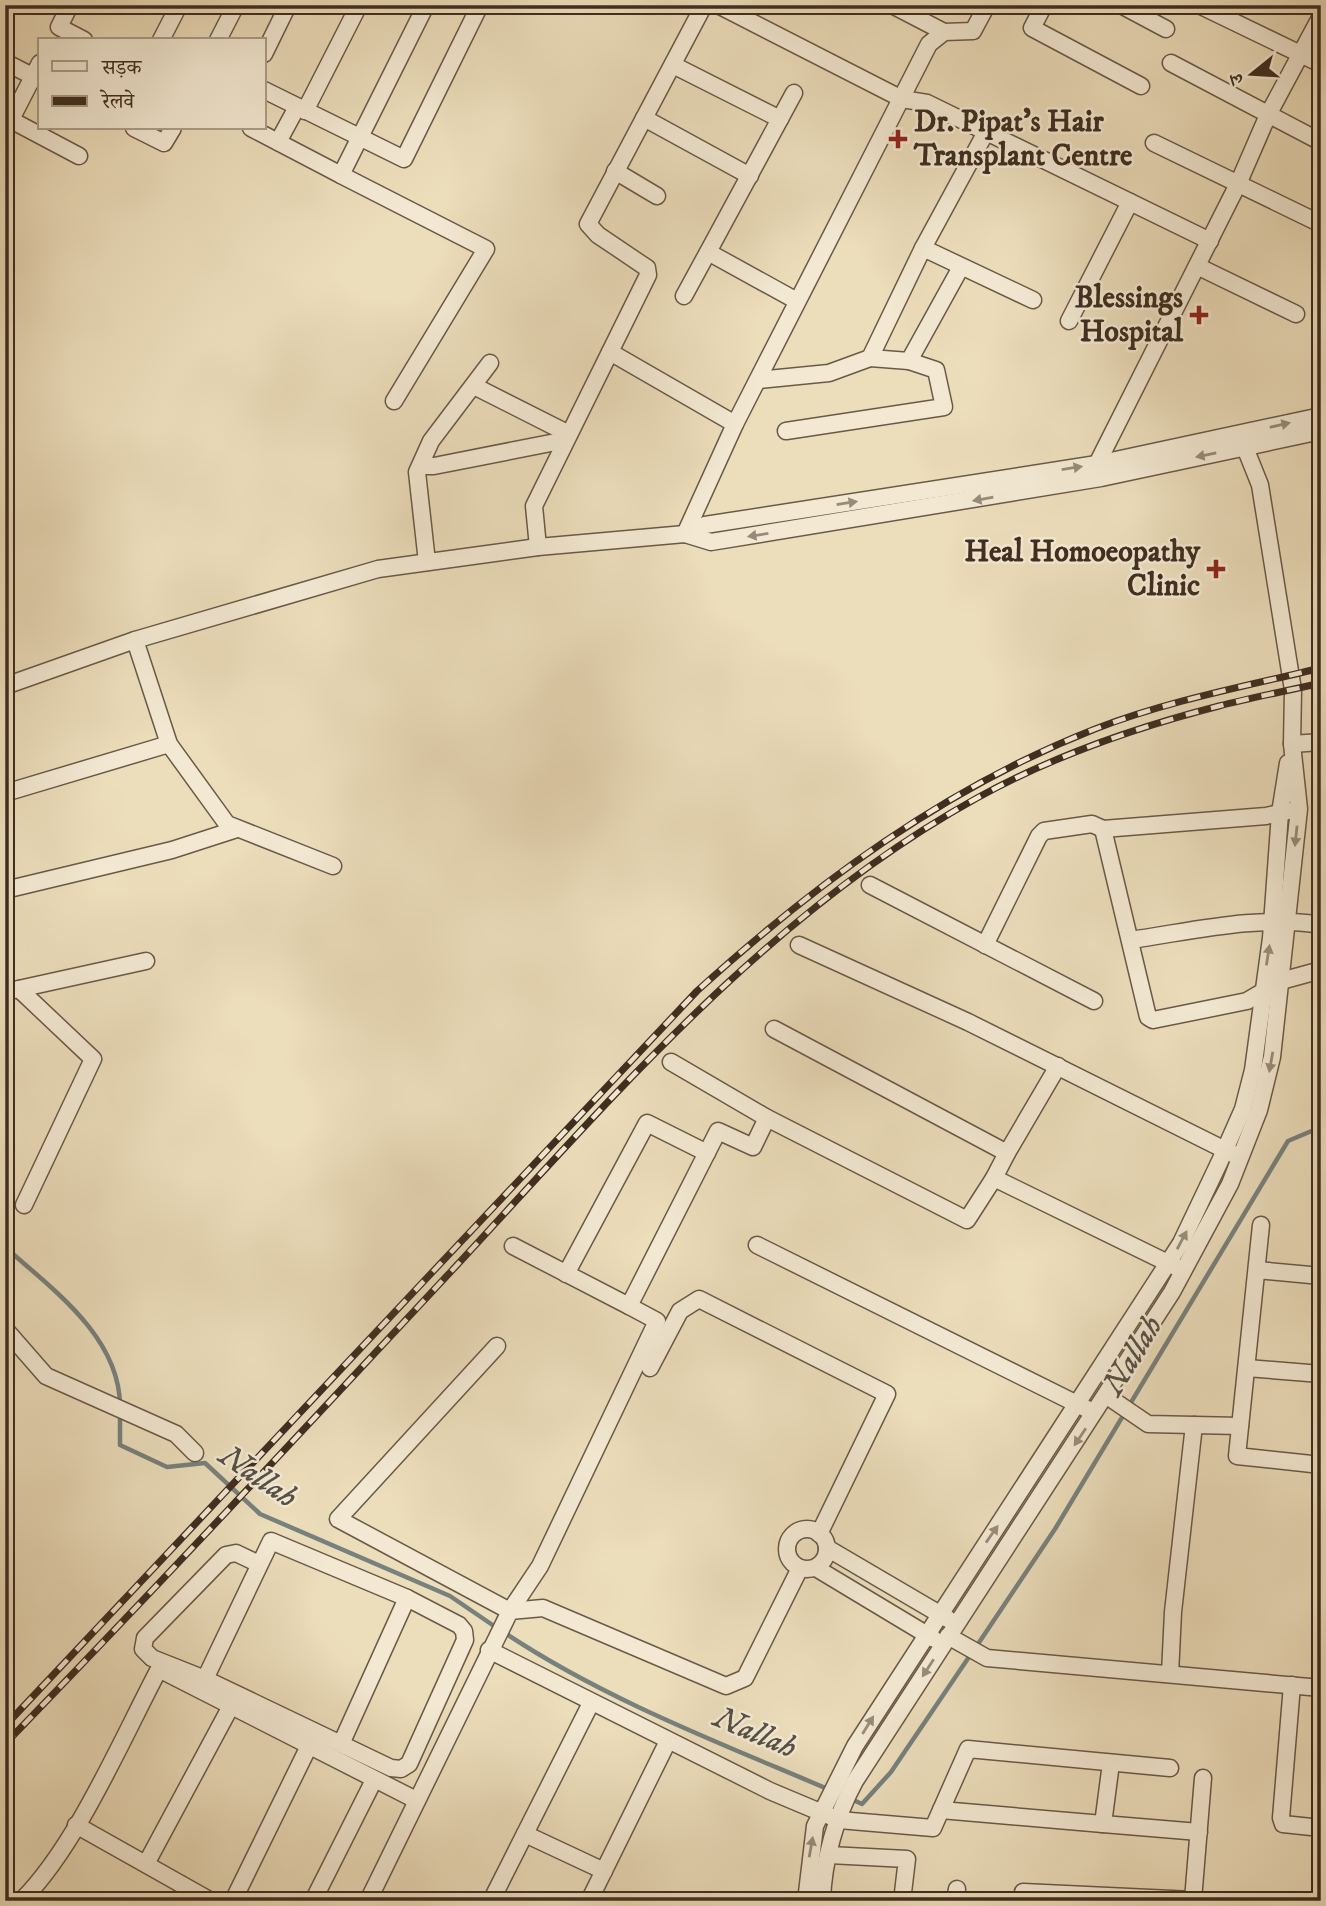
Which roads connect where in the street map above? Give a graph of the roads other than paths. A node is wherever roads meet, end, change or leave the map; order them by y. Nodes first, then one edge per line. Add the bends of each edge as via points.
1 (70, 5) edge
2 (178, 5) edge
3 (236, 5) edge
4 (288, 5) edge
5 (359, 5) edge
6 (426, 5) edge
7 (480, 5) edge
8 (704, 5) edge
9 (718, 5) edge
10 (892, 5) edge
11 (987, 5) edge
12 (1044, 5) edge
13 (1121, 5) edge
14 (1199, 5) edge
15 (1321, 16) edge
16 (1166, 29) dead end
17 (944, 32) junction
18 (56, 34) edge
19 (75, 38) edge
20 (162, 38) edge
21 (219, 38) edge
22 (266, 50) edge
23 (1300, 54) junction
24 (5, 62) edge
25 (1171, 63) dead end
26 (1321, 64) edge
27 (673, 65) junction
28 (38, 73) edge
29 (1141, 86) dead end
30 (266, 91) edge
31 (794, 93) dead end
32 (902, 99) junction
33 (301, 109) junction
34 (1268, 115) junction
35 (644, 118) junction
36 (780, 119) junction
37 (8, 125) edge
38 (138, 130) edge
39 (172, 130) edge
40 (255, 130) edge
41 (986, 132) junction
42 (360, 138) junction
43 (278, 142) junction
44 (1321, 142) edge
45 (1154, 143) dead end
46 (79, 156) dead end
47 (615, 171) junction
48 (341, 175) junction
49 (750, 176) junction
50 (1238, 184) junction
51 (657, 196) dead end
52 (1130, 202) junction
53 (1321, 224) edge
54 (1210, 240) junction
55 (923, 248) junction
56 (708, 252) junction
57 (1197, 266) junction
58 (961, 267) junction
59 (684, 296) dead end
60 (1033, 300) dead end
61 (797, 301) junction
62 (1296, 314) dead end
63 (1069, 321) dead end
64 (610, 352) junction
65 (870, 358) junction
66 (909, 361) junction
67 (490, 363) dead end
68 (758, 380) junction
69 (474, 386) junction
70 (394, 401) dead end
71 (1321, 416) edge
72 (735, 424) junction
73 (786, 431) dead end
74 (1321, 431) edge
75 (568, 437) junction
76 (1242, 441) junction
77 (1097, 464) junction
78 (421, 466) junction
79 (685, 534) junction
80 (538, 547) junction
81 (428, 562) junction
82 (135, 640) junction
83 (5, 686) edge
84 (1321, 742) edge
85 (169, 744) junction
86 (1292, 744) junction
87 (5, 793) edge
88 (1299, 809) junction
89 (1280, 813) junction
90 (237, 829) junction
91 (1103, 829) junction
92 (333, 866) dead end
93 (870, 885) dead end
94 (5, 890) edge
95 (1280, 920) junction
96 (1321, 925) edge
97 (1130, 940) junction
98 (799, 945) dead end
99 (985, 945) junction
100 (146, 961) dead end
101 (1321, 971) edge
102 (1281, 981) junction
103 (12, 991) edge
104 (1261, 995) junction
105 (1094, 1001) dead end
106 (774, 1029) dead end
107 (671, 1062) dead end
108 (1058, 1066) junction
109 (767, 1118) junction
110 (1225, 1150) junction
111 (707, 1153) junction
112 (1007, 1153) junction
113 (1241, 1158) junction
114 (994, 1178) junction
115 (24, 1205) dead end
116 (1262, 1225) dead end
117 (757, 1245) dead end
118 (513, 1246) dead end
119 (1168, 1263) junction
120 (1257, 1270) junction
121 (1184, 1271) junction
122 (566, 1273) junction
123 (1321, 1276) edge
124 (629, 1306) junction
125 (5, 1329) edge
126 (497, 1346) dead end
127 (650, 1368) dead end
128 (1247, 1368) junction
129 (1321, 1374) edge
130 (1107, 1395) junction
131 (1078, 1405) junction
132 (1095, 1413) junction
133 (1194, 1425) junction
134 (1240, 1426) junction
135 (195, 1453) dead end
136 (1321, 1465) edge
137 (823, 1541) junction
138 (259, 1564) junction
139 (800, 1568) junction
140 (816, 1568) junction
141 (407, 1598) junction
142 (510, 1611) junction
143 (939, 1614) junction
144 (926, 1634) junction
145 (951, 1637) junction
146 (489, 1650) junction
147 (1170, 1674) junction
148 (205, 1679) junction
149 (1292, 1685) junction
150 (1321, 1688) edge
151 (591, 1703) junction
152 (231, 1706) junction
153 (434, 1709) junction
154 (455, 1720) junction
155 (668, 1741) junction
156 (341, 1744) junction
157 (309, 1746) junction
158 (1111, 1763) junction
159 (1170, 1768) dead end
160 (1203, 1778) dead end
161 (374, 1780) junction
162 (416, 1800) junction
163 (844, 1805) junction
164 (941, 1810) junction
165 (820, 1812) junction
166 (1103, 1824) junction
167 (76, 1825) junction
168 (1321, 1828) edge
169 (1199, 1832) junction
170 (525, 1834) junction
171 (829, 1855) junction
172 (146, 1864) junction
173 (604, 1871) junction
174 (1195, 1900) edge
175 (21, 1901) edge
176 (211, 1901) edge
177 (233, 1901) edge
178 (313, 1901) edge
179 (368, 1901) edge
180 (491, 1901) edge
181 (589, 1901) edge
182 (806, 1901) edge
183 (822, 1901) edge
184 (902, 1901) edge
185 (1022, 1901) edge

1 - 18 street
2 - 20 street
3 - 21 street
4 - 22 street
5 - 33 street
6 - 42 street
7 - 42 street via 404,159
8 - 27 street
9 - 32 street
10 - 17 street
11 - 17 street via 973,31
12 - 29 street via 1032,28
13 - 16 street
14 - 23 street
15 - 23 street
17 - 32 street via 929,44
18 - 19 street
23 - 26 street
23 - 34 street
24 - 28 street
25 - 34 street
27 - 35 street
27 - 36 street
28 - 37 street
30 - 33 street
31 - 36 street
32 - 41 street via 927,103
32 - 61 street
33 - 42 street
33 - 43 street
34 - 44 street
34 - 50 street
35 - 47 street
35 - 49 street
36 - 49 street
37 - 46 street
38 - 39 street via 164,144
40 - 43 street
41 - 52 street
41 - 55 street
42 - 48 street
43 - 48 street
45 - 50 street
47 - 51 street
47 - 64 street via 588,224 647,268 648,275
48 - 70 street via 486,249
49 - 56 street
50 - 53 street
50 - 54 street
52 - 54 street
52 - 63 street
54 - 57 street
55 - 58 street
55 - 65 street
56 - 59 street
56 - 61 street
57 - 62 street
57 - 77 street
58 - 60 street
58 - 66 street
61 - 68 street
64 - 72 street
64 - 75 street
65 - 66 street
65 - 68 street via 829,373
66 - 73 street via 936,370 944,407
67 - 69 street
68 - 72 street
69 - 75 street
69 - 78 street via 431,441
76 -> 71 street
72 - 79 street
74 - 76 street
75 - 78 street
75 - 80 street via 534,506
76 - 77 street
76 -> 79 street via 978,500 711,542
76 - 86 street via 1260,485 1293,690
79 -> 77 street via 705,525
78 - 81 street via 417,472 419,509
79 - 80 street
80 - 81 street
81 - 82 street via 378,569
82 - 83 street
82 - 85 street
84 - 86 street
85 - 87 street
85 - 90 street via 227,824
86 - 88 street
86 - 89 street
88 - 89 street
88 -> 95 street
89 - 91 street
89 - 95 street
90 - 92 street
90 - 94 street via 172,850
91 - 97 street
91 - 99 street via 1092,824 1044,831
93 - 99 street
95 - 96 street
95 - 97 street
95 - 102 street
104 -> 95 street
97 - 104 street via 1148,1017 1153,1020
98 - 108 street
99 - 105 street
100 - 103 street
101 - 102 street
102 - 104 street
102 -> 113 street via 1267,1080
103 - 115 street via 93,1059
104 - 110 street via 1243,1110
106 - 112 street
107 - 109 street
108 - 110 street
108 - 112 street
109 - 111 street via 753,1147 718,1131
109 - 114 street via 967,1220
110 - 113 street
119 -> 110 street
111 - 122 street via 647,1124
111 - 124 street
112 - 114 street
113 - 121 street
114 - 119 street
116 - 120 street
117 - 131 street
118 - 122 street
119 - 121 street
119 - 131 street
120 - 123 street
120 - 128 street
121 - 130 street
122 - 124 street
124 - 142 street via 657,1321 540,1566
125 - 135 street via 46,1377 176,1434
126 - 142 street via 338,1519
127 - 137 street via 680,1311 699,1299 887,1394
128 - 129 street
128 - 134 street
130 - 132 street
130 - 133 street via 1148,1424
131 - 132 street
143 -> 131 street
132 -> 145 street
133 - 134 street
133 - 147 street
134 - 136 street via 1237,1455
137 - 139 street via 800,1530 792,1535 787,1554
137 - 140 street via 825,1558
137 - 143 street
138 - 141 street via 271,1541
138 - 148 street
138 - 148 street via 236,1553 226,1555 145,1639 143,1649 152,1658
139 - 140 street
139 - 142 street via 745,1678 726,1686 543,1608
140 - 144 street
141 - 153 street via 464,1631 465,1640
141 - 156 street
142 - 146 street
143 - 144 street
143 - 145 street
144 - 145 street
165 -> 144 street
145 - 147 street via 976,1654 1000,1659
145 -> 163 street
146 - 151 street
146 - 154 street
147 - 149 street
148 - 156 street
149 - 150 street
149 - 168 street via 1281,1818 1283,1824
151 - 155 street
151 - 170 street
152 - 157 street
152 - 167 street via 159,1669
152 - 172 street
153 - 154 street
153 - 156 street via 409,1764 401,1769
154 - 162 street
155 - 165 street
155 - 173 street
157 - 161 street
157 - 177 street
158 - 159 street
158 - 164 street via 968,1749
158 - 166 street
160 - 169 street
161 - 162 street
161 - 178 street
162 - 179 street
163 - 164 street via 933,1828
163 - 165 street
163 - 171 street
164 - 166 street
182 -> 165 street via 810,1852
166 - 169 street
167 - 172 street
167 - 175 street via 38,1884
169 - 174 street
170 - 173 street
170 - 180 street
171 - 183 street
171 - 184 street via 907,1859
172 - 176 street
173 - 181 street
174 - 185 street via 1023,1892

